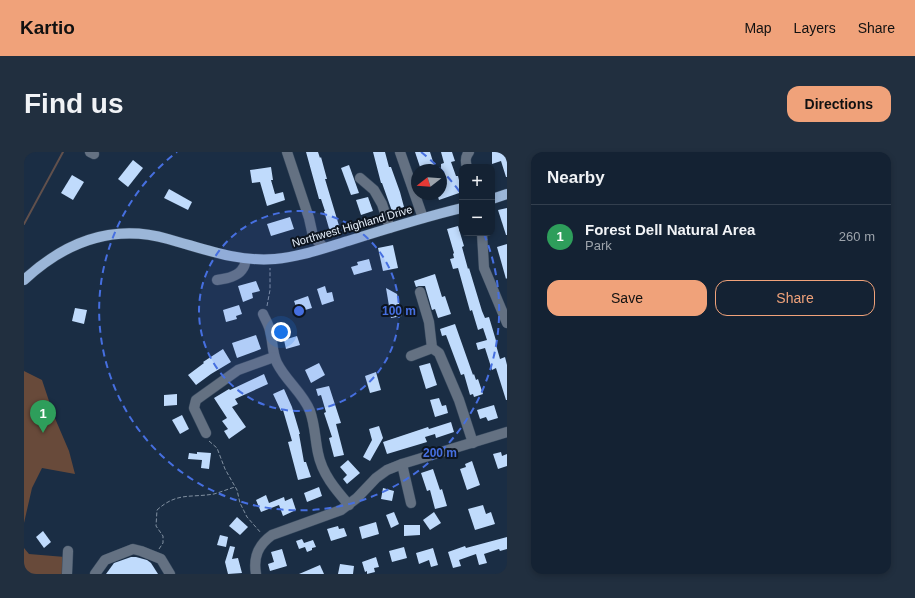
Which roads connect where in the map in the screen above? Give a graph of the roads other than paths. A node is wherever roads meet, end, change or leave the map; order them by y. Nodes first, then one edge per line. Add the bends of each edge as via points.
1 (287, 152) edge
2 (400, 152) edge
3 (469, 152) edge
4 (465, 164) edge
5 (360, 178) dead end
6 (507, 194) edge
7 (495, 198) edge
8 (459, 209) edge
9 (423, 218) junction
10 (390, 228) junction
11 (482, 236) edge
12 (324, 248) junction
13 (246, 259) junction
14 (24, 280) edge
15 (217, 280) dead end
16 (420, 292) dead end
17 (263, 314) road end
18 (507, 323) edge
19 (432, 348) junction
20 (274, 356) junction
21 (411, 356) dead end
22 (507, 432) edge
23 (206, 433) road end
24 (473, 443) junction
25 (402, 464) junction
26 (411, 503) dead end
27 (349, 505) junction
28 (68, 551) dead end
29 (67, 574) edge
30 (95, 574) edge
31 (170, 574) edge
32 (256, 574) edge

1 - 12 street via 313,236
2 - 9 street
3 - 4 street
5 - 10 street via 374,190
6 - 7 main road
8 - 9 main road, Northwest Highland Drive
9 - 10 main road, Northwest Highland Drive
10 - 12 main road, Northwest Highland Drive
11 - 18 street via 484,268
12 - 13 main road, Northwest Highland Drive via 288,257
13 - 14 main road, Northwest Highland Drive via 214,253 154,235 123,233 91,238 76,244
13 - 15 street via 240,272
16 - 19 street via 429,322
17 - 20 street via 270,330
19 - 21 street
19 - 24 street via 439,353 454,386
20 - 23 street via 238,370 198,398 194,408
20 - 27 street via 305,402 314,423 318,453 324,470 337,492
22 - 24 street
24 - 25 street
25 - 26 street
25 - 27 street via 376,478
27 - 32 street via 333,514 272,535 265,540 255,558
28 - 29 street
30 - 31 street via 105,560 133,549 161,559

